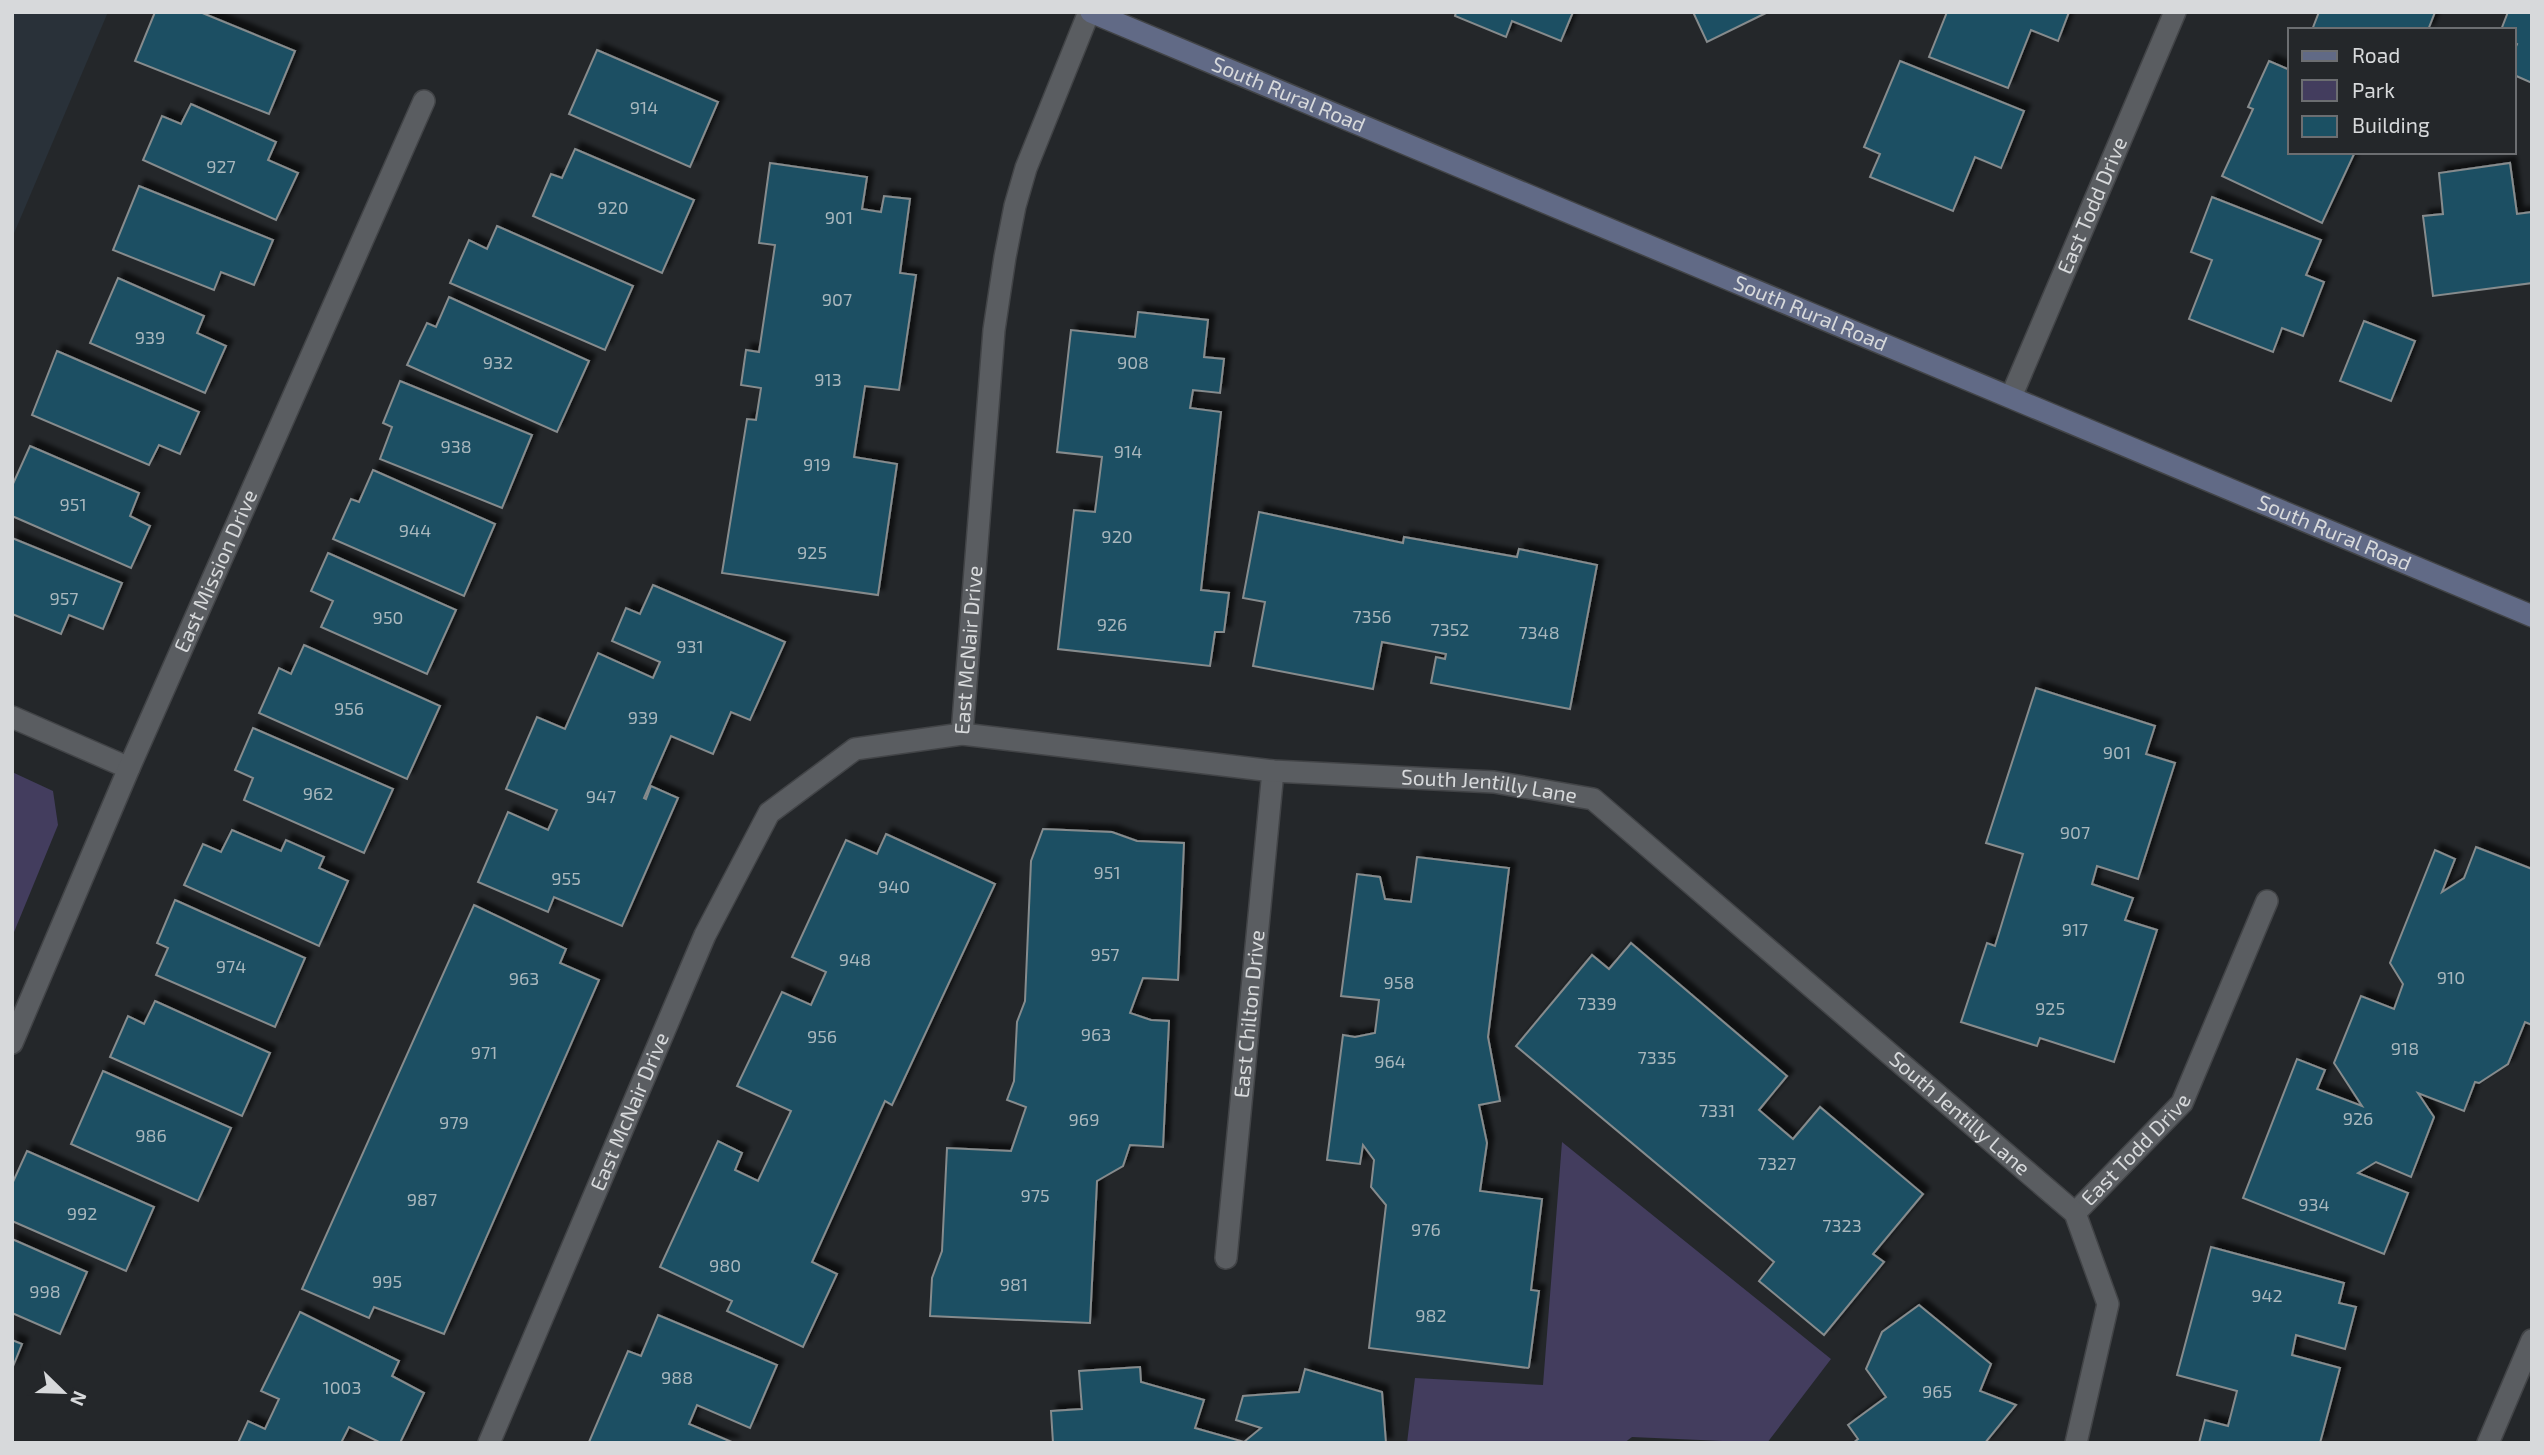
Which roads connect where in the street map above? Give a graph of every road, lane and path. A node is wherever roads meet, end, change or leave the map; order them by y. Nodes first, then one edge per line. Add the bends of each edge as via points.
1 (1090, 12) edge
2 (2175, 12) edge
3 (424, 101) dead end
4 (2011, 397) junction
5 (2532, 616) edge
6 (12, 717) edge
7 (962, 734) junction
8 (130, 768) junction
9 (1273, 771) junction
10 (2267, 901) dead end
11 (12, 1043) edge
12 (2076, 1213) junction
13 (1226, 1258) dead end
14 (2532, 1340) edge
15 (489, 1443) edge
16 (2076, 1443) edge
17 (2488, 1443) edge

1 - 4 main road, South Rural Road
1 - 7 street, East McNair Drive via 1026,168 1005,257 994,330
2 - 4 street, East Todd Drive
3 - 8 street, East Mission Drive
4 - 5 main road, South Rural Road
6 - 8 street
7 - 9 street, South Jentilly Lane
7 - 15 street, East McNair Drive via 855,748 769,813 705,935
8 - 11 street, East Mission Drive
9 - 12 street, South Jentilly Lane via 1494,782 1593,799
9 - 13 street, East Chilton Drive
10 - 12 street, East Todd Drive via 2182,1103
12 - 16 street, East Todd Drive via 2108,1304
14 - 17 street

